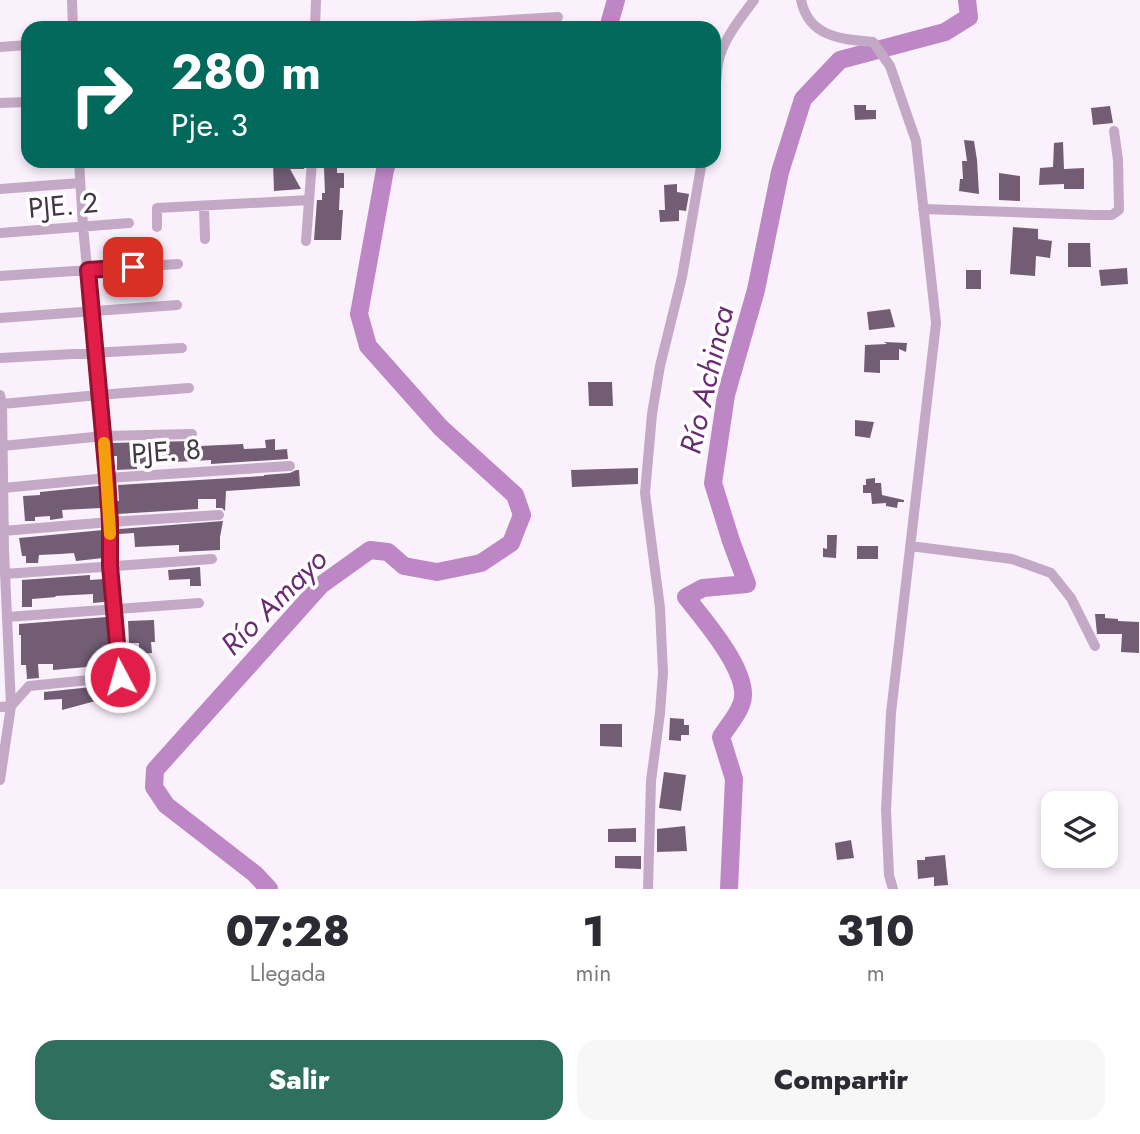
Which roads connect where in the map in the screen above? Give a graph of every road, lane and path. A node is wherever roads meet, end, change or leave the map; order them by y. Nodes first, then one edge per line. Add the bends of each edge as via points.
1 (72, 0) edge
2 (316, 0) edge
3 (754, 0) edge
4 (801, 0) edge
5 (558, 17) dead end
6 (73, 21) edge
7 (315, 21) edge
8 (494, 21) edge
9 (21, 46) edge
10 (0, 47) edge
11 (721, 55) edge
12 (21, 102) edge
13 (0, 103) edge
14 (1114, 131) dead end
15 (79, 168) edge
16 (311, 168) edge
17 (701, 168) edge
18 (80, 183) junction
19 (0, 189) edge
20 (309, 200) junction
21 (204, 206) junction
22 (923, 209) junction
23 (129, 223) dead end
24 (83, 226) junction
25 (158, 227) dead end
26 (0, 233) edge
27 (205, 239) dead end
28 (306, 241) dead end
29 (178, 264) dead end
30 (88, 270) junction
31 (0, 276) edge
32 (177, 305) dead end
33 (92, 310) junction
34 (0, 318) edge
35 (182, 348) dead end
36 (95, 353) junction
37 (0, 358) edge
38 (189, 388) dead end
39 (99, 395) junction
40 (1, 399) edge
41 (192, 434) dead end
42 (104, 436) junction
43 (2, 446) junction
44 (290, 466) dead end
45 (107, 478) junction
46 (3, 488) junction
47 (219, 515) dead end
48 (110, 522) junction
49 (2, 527) edge
50 (910, 546) junction
51 (212, 559) dead end
52 (110, 566) junction
53 (5, 573) junction
54 (199, 603) dead end
55 (113, 608) junction
56 (7, 617) junction
57 (1095, 646) dead end
58 (11, 706) junction
59 (0, 707) edge
60 (0, 780) edge
61 (649, 889) edge
62 (894, 889) edge

1 - 6 street
2 - 7 street
3 - 11 street
4 - 22 street via 821,32 873,42 890,66 916,141
5 - 8 street
9 - 10 street
12 - 13 street
14 - 22 street via 1119,210 1112,215
15 - 18 street
16 - 20 street
17 - 61 street via 682,277 660,366 645,493 663,673 651,781
18 - 19 street
18 - 24 street
20 - 21 street
20 - 28 street
21 - 25 street via 157,208
21 - 27 street
22 - 50 street via 936,323
23 - 24 street, PJE. 2
24 - 26 street, PJE. 2
24 - 30 street
29 - 30 street
30 - 31 street
30 - 33 street
32 - 33 street
33 - 34 street
33 - 36 street
35 - 36 street
36 - 37 street
36 - 39 street
38 - 39 street
39 - 40 street
39 - 42 street
40 - 43 street
41 - 42 street
42 - 43 street
42 - 45 street
43 - 46 street
44 - 45 street, PJE. 8
45 - 46 street, PJE. 8
45 - 48 street
46 - 49 street
47 - 48 street
48 - 49 street
48 - 52 street
49 - 53 street
50 - 57 street via 1012,559 1051,573 1072,598
50 - 62 street via 891,713 886,810 889,875
51 - 52 street
52 - 53 street
52 - 55 street
53 - 56 street
54 - 55 street
55 - 56 street
55 - 58 street via 120,677 29,686
56 - 58 street
58 - 59 street
58 - 60 street

